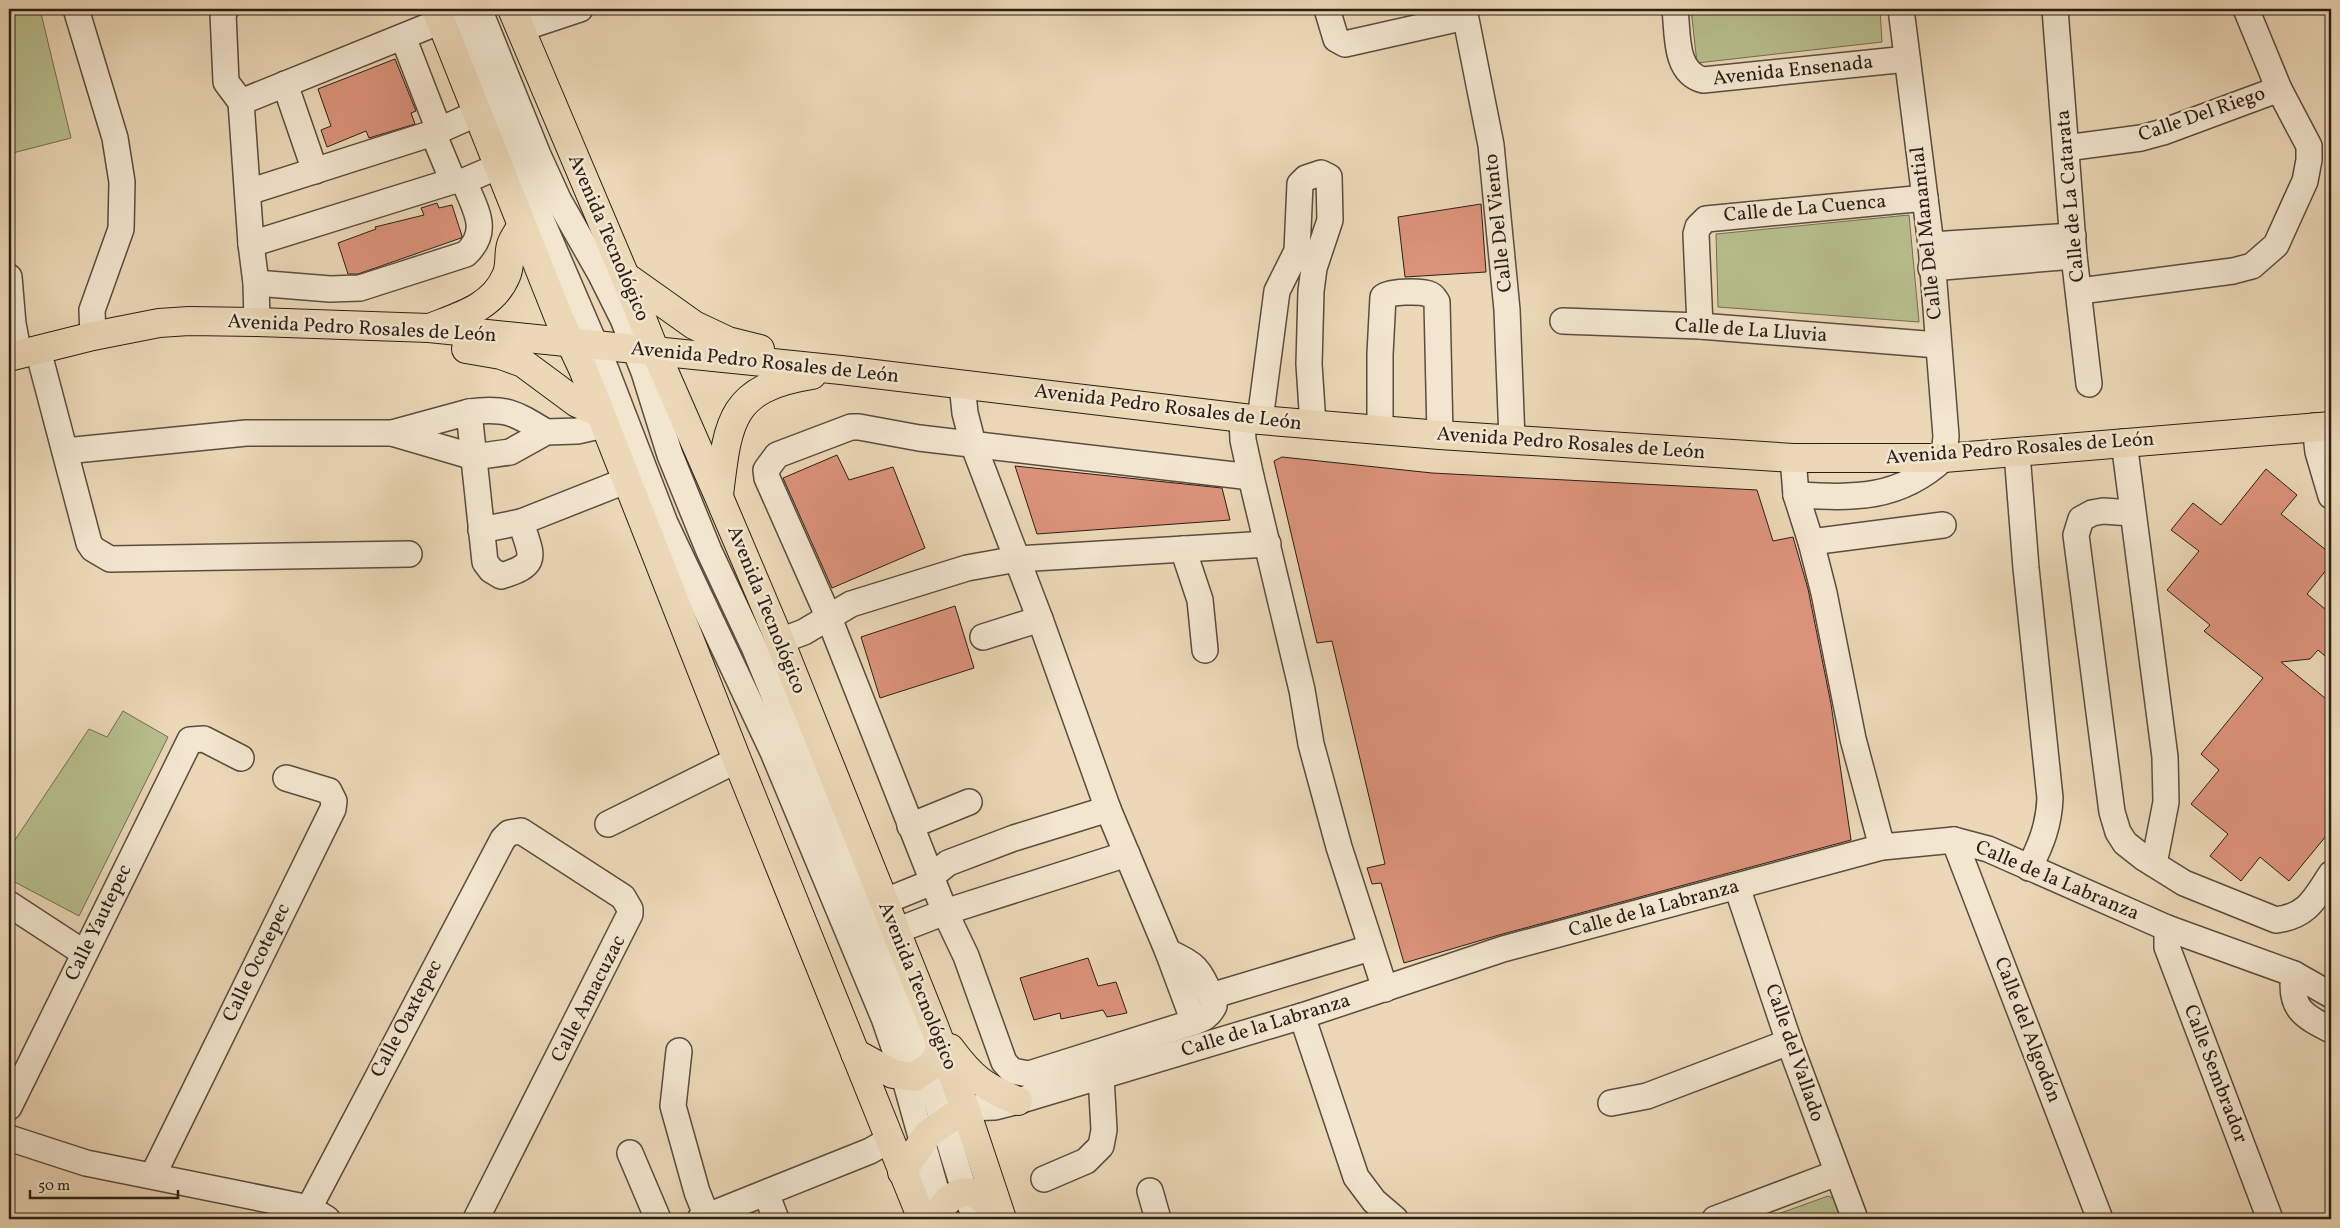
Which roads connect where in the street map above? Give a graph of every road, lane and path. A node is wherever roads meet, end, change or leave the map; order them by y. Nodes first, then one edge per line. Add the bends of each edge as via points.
1 (76, 9) edge
2 (226, 9) edge
3 (479, 9) edge
4 (494, 9) edge
5 (580, 9) edge
6 (1327, 9) edge
7 (1675, 9) edge
8 (1901, 9) edge
9 (2246, 9) edge
10 (2059, 10) edge
11 (444, 13) edge
12 (1465, 13) edge
13 (543, 14) edge
14 (516, 19) edge
15 (403, 37) junction
16 (1907, 59) junction
17 (540, 78) junction
18 (286, 84) junction
19 (2279, 89) junction
20 (241, 102) junction
21 (478, 113) junction
22 (436, 132) junction
23 (2066, 148) junction
24 (499, 166) junction
25 (316, 171) junction
26 (459, 181) junction
27 (248, 192) junction
28 (1925, 198) junction
29 (522, 225) junction
30 (251, 244) junction
31 (2074, 246) junction
32 (1931, 256) junction
33 (9, 276) edge
34 (625, 276) junction
35 (256, 283) junction
36 (2080, 291) junction
37 (1563, 321) dead end
38 (257, 322) junction
39 (1700, 326) junction
40 (429, 328) junction
41 (93, 336) junction
42 (583, 344) junction
43 (1938, 345) junction
44 (645, 350) junction
45 (22, 354) edge
46 (841, 370) junction
47 (962, 384) junction
48 (2089, 384) dead end
49 (469, 412) junction
50 (602, 419) junction
51 (1251, 419) junction
52 (1312, 425) junction
53 (2323, 426) edge
54 (1380, 430) junction
55 (546, 432) junction
56 (392, 433) junction
57 (1440, 435) junction
58 (1512, 440) junction
59 (2124, 442) junction
60 (973, 444) junction
61 (65, 451) junction
62 (2017, 453) junction
63 (474, 457) junction
64 (1793, 458) junction
65 (1944, 458) junction
66 (1251, 477) junction
67 (625, 481) junction
68 (1796, 495) junction
69 (2331, 496) edge
70 (719, 497) junction
71 (2132, 513) junction
72 (521, 522) junction
73 (1943, 525) dead end
74 (481, 530) junction
75 (1811, 542) junction
76 (1268, 544) junction
77 (1182, 549) junction
78 (409, 554) dead end
79 (1017, 559) junction
80 (829, 618) junction
81 (1040, 619) junction
82 (984, 637) dead end
83 (780, 641) junction
84 (1206, 650) dead end
85 (241, 758) dead end
86 (737, 760) junction
87 (286, 778) dead end
88 (968, 802) dead end
89 (1108, 809) junction
90 (608, 824) dead end
91 (910, 826) junction
92 (509, 833) joint
93 (1954, 840) junction
94 (1882, 847) junction
95 (1127, 854) junction
96 (2154, 864) junction
97 (2029, 868) junction
98 (2331, 874) edge
99 (932, 875) junction
100 (1737, 886) junction
101 (883, 902) junction
102 (9, 904) edge
103 (946, 912) junction
104 (2167, 928) junction
105 (896, 931) junction
106 (1370, 948) junction
107 (1168, 952) junction
108 (84, 953) junction
109 (2294, 974) junction
110 (1384, 989) junction
111 (2331, 995) edge
112 (1212, 996) junction
113 (1302, 1016) junction
114 (1194, 1022) junction
115 (2331, 1030) edge
116 (938, 1036) junction
117 (1789, 1042) junction
118 (679, 1051) dead end
119 (855, 1053) junction
120 (916, 1073) junction
121 (1102, 1076) junction
122 (1018, 1101) junction
123 (1610, 1103) dead end
124 (9, 1107) edge
125 (951, 1115) junction
126 (919, 1134) junction
127 (9, 1138) edge
128 (889, 1140) junction
129 (630, 1153) dead end
130 (902, 1172) junction
131 (1836, 1173) junction
132 (153, 1175) junction
133 (1044, 1179) dead end
134 (1150, 1191) dead end
135 (965, 1192) junction
136 (766, 1193) junction
137 (318, 1214) edge
138 (936, 1217) edge
139 (704, 1218) edge
140 (476, 1219) edge
141 (658, 1219) edge
142 (776, 1219) edge
143 (976, 1219) edge
144 (1002, 1219) edge
145 (1158, 1219) edge
146 (1395, 1219) edge
147 (1715, 1219) edge
148 (1854, 1219) edge
149 (2100, 1219) edge
150 (2270, 1219) edge

1 - 41 street via 115,138 122,182 121,229 92,310
2 - 20 street via 223,13 226,82
3 - 44 street via 559,201
4 - 17 main road via 500,25
5 - 13 street
6 - 12 street via 1334,36 1345,44
7 - 16 street, Avenida Ensenada via 1684,68 1695,78 1703,80
8 - 16 street, Calle Del Manantial
9 - 19 street
10 - 23 street, Calle de La Catarata
11 - 15 street
11 - 21 main road
11 - 42 street via 518,166
12 - 58 street, Calle Del Viento via 1491,145 1508,310
13 - 14 street
14 - 17 main road, Avenida Tecnológico
15 - 18 street
15 - 22 street
16 - 28 street, Calle Del Manantial
17 - 34 main road, Avenida Tecnológico
18 - 20 street
18 - 25 street
19 - 23 street, Calle Del Riego via 2141,138
19 - 36 street via 2308,146 2308,171 2276,245 2252,266 2233,271
20 - 27 street
21 - 22 street
21 - 24 main road
22 - 25 street
22 - 26 street
23 - 31 street, Calle de La Catarata
24 - 26 street
24 - 29 main road
25 - 27 street
26 - 30 street
26 - 35 street via 479,221 480,235 466,254 360,288
27 - 30 street
28 - 32 street, Calle Del Manantial
28 - 39 street, Calle de La Cuenca via 1706,219 1696,234
29 - 40 main road via 511,246 510,264 497,292 482,306
29 - 42 main road
30 - 35 street
31 - 32 street
31 - 36 street, Calle de La Catarata
32 - 43 street, Calle Del Manantial
33 - 45 street via 13,324
34 - 44 main road, Avenida Tecnológico
34 - 46 main road via 682,318 728,341
35 - 38 street
36 - 48 street, Calle de La Catarata
37 - 39 street, Calle de La Lluvia
38 - 40 main road, Avenida Pedro Rosales de León
38 - 41 main road, Avenida Pedro Rosales de León via 159,323
39 - 43 street, Calle de La Lluvia
40 - 42 main road, Avenida Pedro Rosales de León
40 - 50 main road via 448,346 501,355 523,363
41 - 45 main road, Avenida Pedro Rosales de León
42 - 44 main road, Avenida Pedro Rosales de León
42 - 50 main road
42 - 120 street via 773,752 884,1018
43 - 65 street, Calle Del Manantial via 1946,436
44 - 46 main road, Avenida Pedro Rosales de León
44 - 70 main road, Avenida Tecnológico
44 - 120 street via 670,455 709,551 755,649
45 - 61 street
46 - 47 main road, Avenida Pedro Rosales de León
46 - 70 main road via 785,380 760,390 744,404 732,424 725,448
47 - 51 main road, Avenida Pedro Rosales de León
47 - 60 street
49 - 55 street via 492,409 515,413
49 - 56 street
49 - 63 street
50 - 55 street via 577,431
50 - 67 main road
51 - 52 main road, Avenida Pedro Rosales de León
51 - 52 street via 1277,291 1303,266 1311,292 1309,364
51 - 66 street via 1243,440
52 - 54 main road, Avenida Pedro Rosales de León
53 - 59 main road, Avenida Pedro Rosales de León
53 - 69 street via 2318,452
54 - 57 main road, Avenida Pedro Rosales de León
54 - 57 street via 1383,297 1390,292 1428,293 1436,302
55 - 63 street via 510,452
56 - 61 street via 246,433
56 - 63 street
57 - 58 main road, Avenida Pedro Rosales de León
58 - 64 main road, Avenida Pedro Rosales de León
59 - 62 main road, Avenida Pedro Rosales de León
59 - 71 street
60 - 66 street
60 - 79 street
60 - 80 street via 851,428 777,455 770,461 767,478
61 - 78 street via 89,543 93,549 110,558
62 - 65 main road, Avenida Pedro Rosales de León
62 - 97 street via 2050,798 2050,816 2044,840
63 - 74 street
64 - 65 main road, Avenida Pedro Rosales de León
64 - 68 street
65 - 68 street via 1912,482 1882,493 1844,497
66 - 76 street
67 - 72 street
67 - 86 main road
68 - 75 street
70 - 83 main road, Avenida Tecnológico
71 - 96 street via 2165,757 2166,802
71 - 96 street via 2092,513 2081,519 2076,535 2112,812 2125,843
72 - 74 street
72 - 74 street via 531,554 529,562 523,570 501,576 490,570 485,562
73 - 75 street
75 - 94 street via 1853,739
76 - 77 street
76 - 106 street via 1313,752
77 - 79 street
77 - 84 street via 1200,600
79 - 80 street via 966,568 852,604
79 - 81 street
80 - 83 street
80 - 91 street
81 - 82 street
81 - 89 street
83 - 101 main road, Avenida Tecnológico
85 - 108 street, Calle Yautepec via 204,739 190,740
86 - 90 street
86 - 119 main road
87 - 132 street, Calle Ocotepec via 329,791 334,809
88 - 91 street
89 - 95 street
89 - 99 street via 1005,841 948,863
91 - 99 street
92 - 137 street, Calle Oaxtepec via 498,848
92 - 140 street, Calle Amacuzac via 522,831 623,897 630,914
93 - 94 street, Calle de la Labranza
93 - 97 street, Calle de la Labranza via 1988,849
93 - 149 street, Calle del Algodón
94 - 100 street, Calle de la Labranza
95 - 103 street
95 - 107 street
96 - 98 street via 2184,883 2276,920 2302,913
97 - 104 street, Calle de la Labranza
99 - 101 street via 925,885
99 - 103 street
100 - 110 street, Calle de la Labranza via 1503,948
100 - 117 street, Calle del Vallado
101 - 105 main road, Avenida Tecnológico
102 - 108 street
103 - 105 street
103 - 114 street via 966,956 1004,1062 1017,1073 1029,1074
104 - 109 street, Calle de la Labranza
104 - 150 street, Calle Sembrador via 2167,947
105 - 116 main road, Avenida Tecnológico
106 - 110 street
106 - 112 street
107 - 112 street via 1191,962
107 - 114 street
108 - 124 street, Calle Yautepec
109 - 111 street, Calle de la Labranza
109 - 115 street via 2292,991 2295,1004 2311,1020
110 - 113 street, Calle de la Labranza
112 - 114 street via 1214,1006 1211,1012
113 - 121 street, Calle de la Labranza
113 - 146 street via 1356,1177 1374,1201
116 - 120 main road
116 - 122 main road via 978,1082
116 - 125 main road, Avenida Tecnológico
117 - 123 street via 1647,1096
117 - 131 street, Calle del Vallado
118 - 139 street via 672,1106
119 - 120 main road via 893,1074
119 - 128 main road
120 - 125 street
120 - 126 street
121 - 122 street, Calle de la Labranza
121 - 133 street via 1104,1130 1100,1146 1086,1161
122 - 125 street, Calle de la Labranza
125 - 126 main road
125 - 135 street
125 - 144 main road, Avenida Tecnológico
126 - 128 main road
126 - 130 main road
126 - 138 street
127 - 132 street via 86,1163
128 - 130 main road
128 - 136 street via 870,1151
129 - 141 street
130 - 138 main road
131 - 147 street
131 - 148 street, Calle del Vallado
132 - 137 street
134 - 145 street
135 - 138 main road via 950,1197
135 - 143 street
135 - 144 main road via 980,1197
136 - 139 street
136 - 142 street

